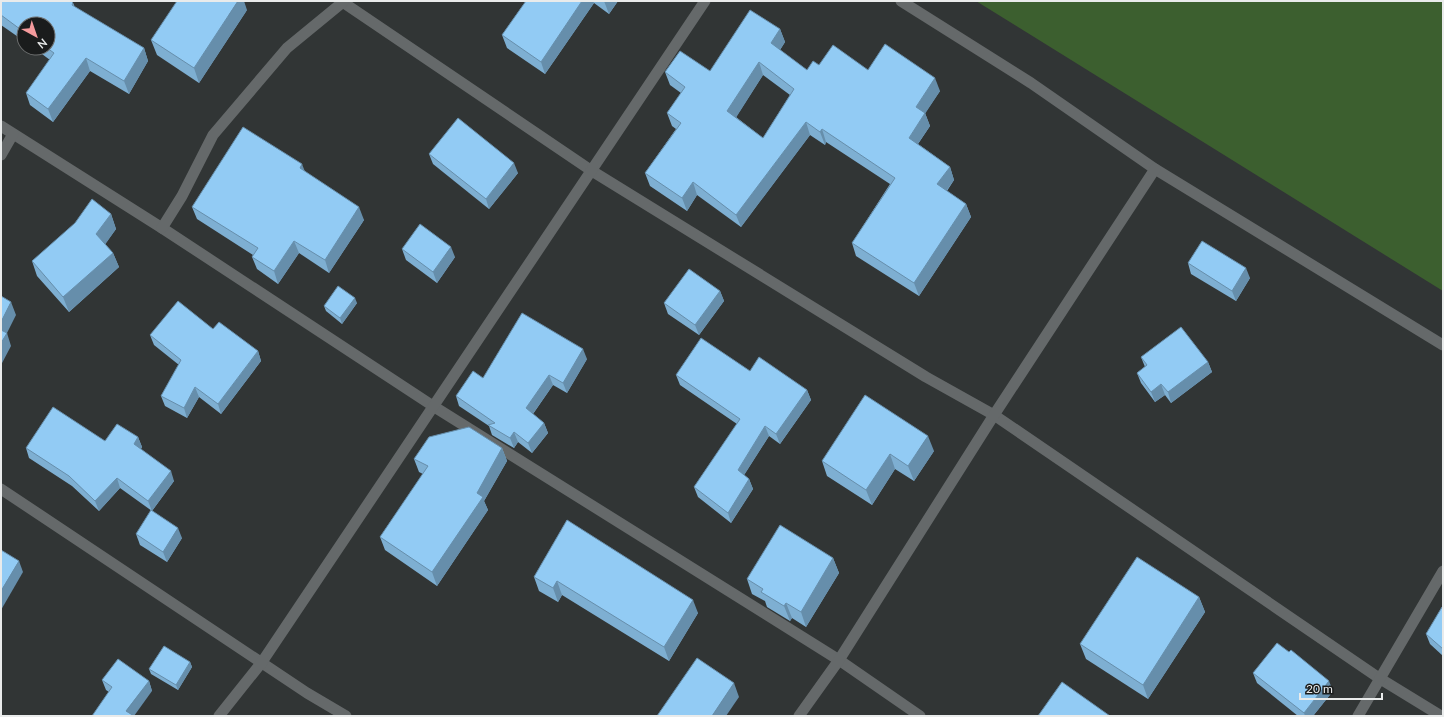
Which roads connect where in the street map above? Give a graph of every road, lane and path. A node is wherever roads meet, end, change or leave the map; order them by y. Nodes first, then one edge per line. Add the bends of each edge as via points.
1 (705, 1) edge
2 (901, 1) edge
3 (342, 2) edge
4 (1, 126) edge
5 (13, 134) junction
6 (1, 155) edge
7 (1155, 169) junction
8 (592, 171) junction
9 (162, 228) junction
10 (1443, 345) edge
11 (434, 406) junction
12 (994, 415) junction
13 (1, 489) edge
14 (1443, 571) edge
15 (839, 660) junction
16 (262, 662) junction
17 (1379, 678) junction
18 (219, 716) edge
19 (346, 716) edge
20 (799, 716) edge
21 (920, 716) edge
22 (1358, 716) edge
23 (1441, 716) edge

1 - 8 street
2 - 7 street via 1031,83
3 - 8 street
3 - 9 street via 288,48 213,135 182,196
4 - 5 street
5 - 6 street
5 - 9 street
7 - 10 street
7 - 12 street
8 - 11 street
8 - 12 street via 926,377
9 - 11 street
11 - 15 street
11 - 16 street
12 - 15 street
12 - 17 street
13 - 16 street
14 - 17 street
15 - 20 street
15 - 21 street
16 - 18 street
16 - 19 street
17 - 22 street
17 - 23 street

